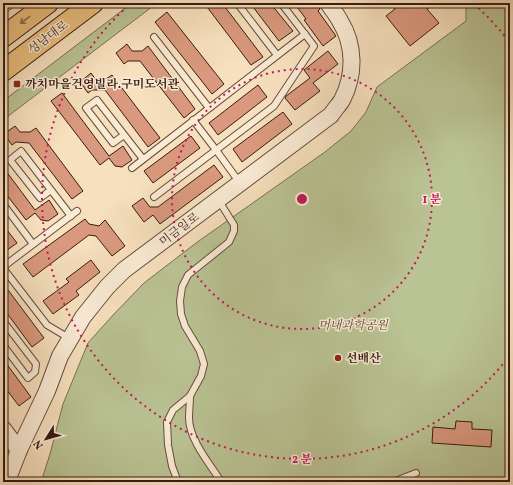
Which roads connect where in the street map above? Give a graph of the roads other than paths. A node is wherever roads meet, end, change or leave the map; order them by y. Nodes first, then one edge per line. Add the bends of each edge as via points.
1 (48, 3) edge
2 (93, 3) edge
3 (237, 3) edge
4 (281, 3) edge
5 (328, 3) edge
6 (305, 34) junction
7 (3, 37) edge
8 (154, 38) dead end
9 (277, 55) junction
10 (3, 71) edge
11 (209, 108) junction
12 (193, 120) junction
13 (124, 135) junction
14 (216, 150) junction
15 (143, 159) junction
16 (132, 168) dead end
17 (240, 183) junction
18 (51, 190) junction
19 (154, 196) dead end
20 (218, 199) junction
21 (3, 204) edge
22 (77, 211) dead end
23 (71, 216) junction
24 (34, 244) junction
25 (3, 267) edge
26 (3, 321) edge
27 (70, 339) junction
28 (3, 345) edge
29 (190, 396) junction
30 (3, 429) edge
31 (19, 450) junction
32 (416, 473) dead end
33 (220, 480) dead end
34 (6, 482) edge
35 (178, 482) edge
36 (393, 482) edge

1 -> 7 main road
2 - 10 main road, 성남대로
3 - 9 lane
4 - 6 lane
5 - 17 street, 미금일로 via 341,21 351,52 352,69 341,101 331,115
6 - 9 lane
6 - 14 lane via 314,46 274,106
8 - 11 lane
9 - 11 lane
11 - 12 lane
12 - 14 lane
12 - 15 lane
13 - 13 lane via 97,100 86,108 113,143
13 - 15 lane
14 - 17 lane
14 - 19 lane
15 - 16 lane
17 - 20 street, 미금일로
18 - 18 lane via 22,151 10,160 40,198
18 - 23 lane
20 - 27 street, 미금일로 via 124,270 97,299
20 - 29 lane via 234,225 234,231 229,242 188,275 182,287 180,301 185,326 200,351 204,364 202,376
21 - 24 lane
22 - 23 lane
23 - 24 lane
24 - 25 lane
25 - 27 lane via 47,325
26 - 28 lane via 36,364 35,372 28,378
27 - 31 street, 미금일로
29 - 33 lane via 189,420 193,435
29 - 35 lane via 172,410 166,422 172,466
30 - 31 street
31 - 34 street, 미금일로
32 - 36 lane

